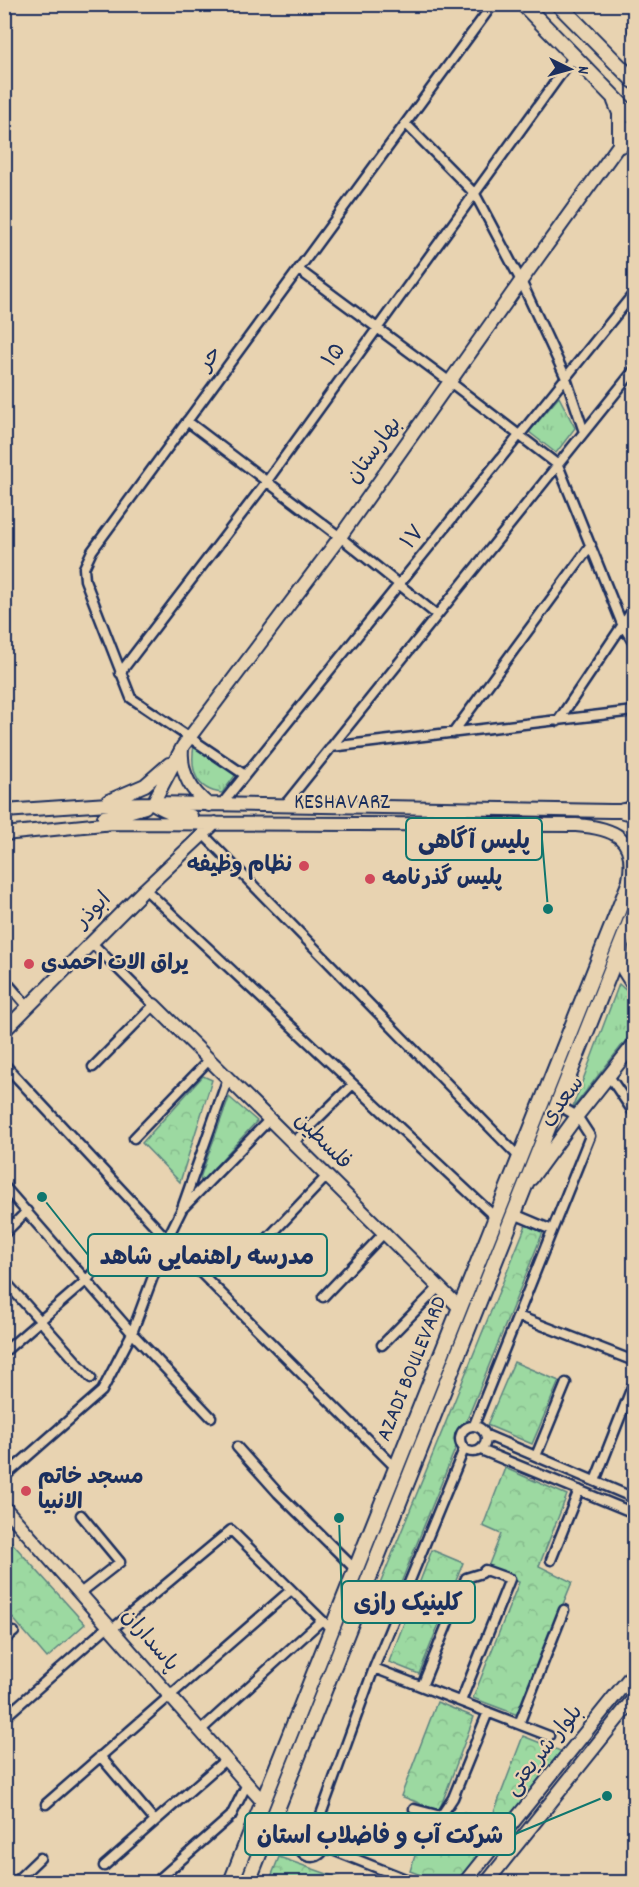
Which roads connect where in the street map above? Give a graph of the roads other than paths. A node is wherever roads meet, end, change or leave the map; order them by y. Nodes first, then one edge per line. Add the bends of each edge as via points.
1 (493, 4) edge
2 (523, 4) edge
3 (558, 4) edge
4 (574, 56) junction
5 (629, 71) edge
6 (634, 81) edge
7 (611, 94) junction
8 (634, 118) edge
9 (406, 124) junction
10 (634, 124) edge
11 (634, 141) edge
12 (620, 145) junction
13 (475, 194) junction
14 (298, 270) junction
15 (521, 281) junction
16 (634, 293) edge
17 (378, 328) junction
18 (634, 370) edge
19 (566, 378) junction
20 (450, 382) junction
21 (188, 421) junction
22 (584, 432) junction
23 (519, 436) junction
24 (558, 465) junction
25 (267, 481) junction
26 (340, 537) junction
27 (591, 545) junction
28 (399, 584) junction
29 (634, 608) edge
30 (438, 615) junction
31 (622, 624) junction
32 (634, 644) edge
33 (120, 673) junction
34 (634, 711) edge
35 (558, 721) junction
36 (453, 733) junction
37 (186, 741) junction
38 (331, 747) junction
39 (245, 774) junction
40 (153, 803) junction
41 (97, 805) junction
42 (215, 805) junction
43 (284, 806) junction
44 (430, 808) junction
45 (576, 810) junction
46 (631, 810) edge
47 (4, 811) edge
48 (215, 823) junction
49 (292, 824) junction
50 (430, 825) junction
51 (576, 825) junction
52 (9, 833) edge
53 (204, 834) junction
54 (634, 872) edge
55 (145, 890) junction
56 (627, 891) junction
57 (634, 912) edge
58 (92, 943) junction
59 (622, 944) junction
60 (4, 980) edge
61 (634, 987) edge
62 (154, 1005) junction
63 (28, 1007) junction
64 (4, 1030) edge
65 (634, 1044) edge
66 (209, 1060) junction
67 (4, 1064) edge
68 (93, 1068) dead end
69 (609, 1076) junction
70 (228, 1078) junction
71 (353, 1084) junction
72 (558, 1105) junction
73 (634, 1113) edge
74 (577, 1116) junction
75 (269, 1120) junction
76 (134, 1138) dead end
77 (293, 1143) junction
78 (520, 1158) junction
79 (327, 1176) junction
80 (4, 1186) edge
81 (525, 1187) junction
82 (181, 1210) junction
83 (27, 1211) junction
84 (514, 1214) junction
85 (496, 1218) junction
86 (552, 1230) junction
87 (384, 1233) junction
88 (4, 1234) edge
89 (167, 1239) junction
90 (264, 1242) dead end
91 (113, 1248) dead end
92 (4, 1280) edge
93 (87, 1281) junction
94 (439, 1287) junction
95 (323, 1297) dead end
96 (460, 1308) junction
97 (518, 1316) junction
98 (40, 1321) junction
99 (132, 1333) junction
100 (382, 1345) dead end
101 (4, 1352) edge
102 (634, 1361) edge
103 (91, 1378) dead end
104 (634, 1382) edge
105 (566, 1383) dead end
106 (211, 1418) dead end
107 (416, 1420) junction
108 (430, 1425) junction
109 (474, 1425) junction
110 (486, 1435) junction
111 (237, 1447) dead end
112 (464, 1449) junction
113 (481, 1449) junction
114 (536, 1456) junction
115 (396, 1468) junction
116 (4, 1477) edge
117 (595, 1481) junction
118 (579, 1490) junction
119 (634, 1498) edge
120 (4, 1507) edge
121 (634, 1513) edge
122 (81, 1515) dead end
123 (551, 1560) dead end
124 (356, 1570) junction
125 (291, 1590) junction
126 (79, 1594) junction
127 (363, 1595) junction
128 (399, 1608) junction
129 (564, 1610) dead end
130 (327, 1625) junction
131 (109, 1628) junction
132 (14, 1632) dead end
133 (4, 1640) edge
134 (374, 1668) junction
135 (634, 1672) edge
136 (422, 1686) junction
137 (168, 1695) junction
138 (634, 1698) edge
139 (461, 1701) junction
140 (488, 1712) junction
141 (4, 1718) edge
142 (519, 1724) junction
143 (200, 1731) junction
144 (549, 1736) dead end
145 (100, 1756) junction
146 (225, 1760) junction
147 (246, 1784) junction
148 (263, 1802) junction
149 (46, 1804) dead end
150 (414, 1809) dead end
151 (155, 1821) junction
152 (315, 1831) junction
153 (325, 1847) junction
154 (40, 1858) dead end
155 (105, 1866) dead end
156 (15, 1882) edge
157 (156, 1882) edge
158 (231, 1882) edge
159 (248, 1882) edge
160 (413, 1882) edge
161 (465, 1882) edge
162 (486, 1882) edge

1 - 9 street, حر
2 - 4 main road
3 - 5 main road
4 - 7 main road
4 - 13 street, ۱۵
5 - 6 main road
7 - 8 main road
7 - 12 main road via 620,113
9 - 13 street
9 - 14 street, حر
10 - 12 main road, بهارستان
11 - 12 main road
12 - 15 main road, بهارستان
13 - 15 street
13 - 17 street, ۱۵
14 - 17 street
14 - 21 street, حر
15 - 19 street
15 - 20 main road, بهارستان
16 - 19 street, ۱۷
17 - 20 street
17 - 25 street, ۱۵
18 - 22 street
19 - 22 street
19 - 23 street, ۱۷
20 - 23 street
20 - 26 main road, بهارستان
21 - 25 street
21 - 33 street, حر via 92,550 84,568
22 - 24 street
23 - 24 street
23 - 28 street, ۱۷
24 - 27 street
24 - 30 street
25 - 26 street
25 - 33 street, ۱۵
26 - 28 street
26 - 37 main road, بهارستان
27 - 31 street
27 - 36 street
28 - 30 street
28 - 39 street, ۱۷
29 - 31 street
30 - 38 street
31 - 32 street
31 - 35 street
33 - 37 street, حر via 130,698
34 - 35 street
35 - 36 street
36 - 38 street
37 - 39 street, حر
37 - 40 main road, بهارستان
37 - 41 main road via 166,767 145,785
37 - 42 main road via 182,759 187,780 198,796
38 - 43 street
39 - 42 street, ۱۷
40 - 41 main road, KESHAVARZ
40 - 42 main road, KESHAVARZ
40 - 49 main road via 176,816 266,818
40 - 52 main road via 121,814
41 - 47 main road, KESHAVARZ
42 - 43 main road, KESHAVARZ
43 - 44 main road, KESHAVARZ
44 - 45 main road, KESHAVARZ
44 - 50 main road
45 - 46 main road, KESHAVARZ
45 - 51 main road
48 - 49 main road, KESHAVARZ
48 - 52 main road, KESHAVARZ via 113,823
48 - 53 main road, ابوذر
49 - 50 main road, KESHAVARZ
50 - 51 main road, KESHAVARZ
51 - 56 main road, KESHAVARZ via 599,826 620,837 631,857
53 - 55 main road, ابوذر
53 - 78 street
54 - 56 main road, AZADI BOULEVARD
55 - 58 main road, ابوذر
55 - 71 street
56 - 78 main road, AZADI BOULEVARD
57 - 59 main road, AZADI BOULEVARD
58 - 62 street
58 - 63 main road, ابوذر
59 - 61 main road via 624,971
59 - 72 main road, AZADI BOULEVARD
60 - 63 street
62 - 66 main road, فلسطین
62 - 68 street
63 - 64 main road, ابوذر
65 - 69 main road, سعدی
66 - 70 main road, فلسطین
66 - 76 street
67 - 89 street
69 - 73 street
69 - 74 main road, سعدی
70 - 75 main road, فلسطین
70 - 82 street
71 - 77 street
71 - 85 street
72 - 74 street
72 - 81 main road, AZADI BOULEVARD
74 - 81 main road, سعدی
74 - 86 street via 590,1136
75 - 77 main road, فلسطین
75 - 82 street
77 - 79 main road, فلسطین
78 - 85 main road, AZADI BOULEVARD
79 - 87 main road, فلسطین
79 - 90 street
80 - 83 street
81 - 84 main road, AZADI BOULEVARD
82 - 89 street
83 - 88 street
83 - 93 street
84 - 86 street
84 - 108 main road, AZADI BOULEVARD
85 - 96 main road, AZADI BOULEVARD
86 - 97 street
87 - 94 main road, فلسطین
87 - 95 street
89 - 99 street
89 - 115 street
91 - 93 street
92 - 98 street
93 - 98 street
93 - 99 street
94 - 96 main road, فلسطین
94 - 100 street
96 - 107 main road, AZADI BOULEVARD
97 - 102 street
97 - 109 street
98 - 101 street
98 - 103 street
99 - 106 street
99 - 116 street via 102,1391
104 - 117 street
105 - 114 street
107 - 108 main road
107 - 115 main road, AZADI BOULEVARD
108 - 127 main road, AZADI BOULEVARD
109 - 110 street
109 - 112 street via 461,1434
110 - 113 street
110 - 114 street
111 - 124 street
112 - 113 street
112 - 128 street
113 - 118 street
114 - 117 street
115 - 124 main road, AZADI BOULEVARD
117 - 119 street
118 - 121 street
118 - 123 street
120 - 126 main road, پاسداران
122 - 126 street via 120,1563
124 - 130 main road, AZADI BOULEVARD
125 - 130 street
125 - 131 street via 231,1530
125 - 137 street
126 - 131 main road, پاسداران
127 - 128 street
127 - 159 main road, AZADI BOULEVARD
128 - 134 street
129 - 142 street
130 - 143 street
130 - 148 main road, AZADI BOULEVARD
131 - 137 main road, پاسداران
131 - 141 street
132 - 133 street
134 - 136 street
134 - 152 street
135 - 161 main road, بلوار شریعتی
136 - 139 street
136 - 139 street via 466,1578 486,1570 510,1580
137 - 143 main road, پاسداران
137 - 145 street
138 - 162 main road, بلوار شریعتی
139 - 140 street
140 - 142 street
140 - 150 street via 453,1798 441,1816
142 - 144 street
143 - 146 main road, پاسداران
145 - 149 street
145 - 151 street
146 - 147 main road, پاسداران
146 - 151 street
147 - 148 main road, پاسداران
147 - 157 street via 231,1816
148 - 158 main road, AZADI BOULEVARD
151 - 155 street
152 - 153 street via 324,1839
152 - 153 street via 306,1832 300,1839 301,1852 316,1857
153 - 160 street
154 - 156 street

